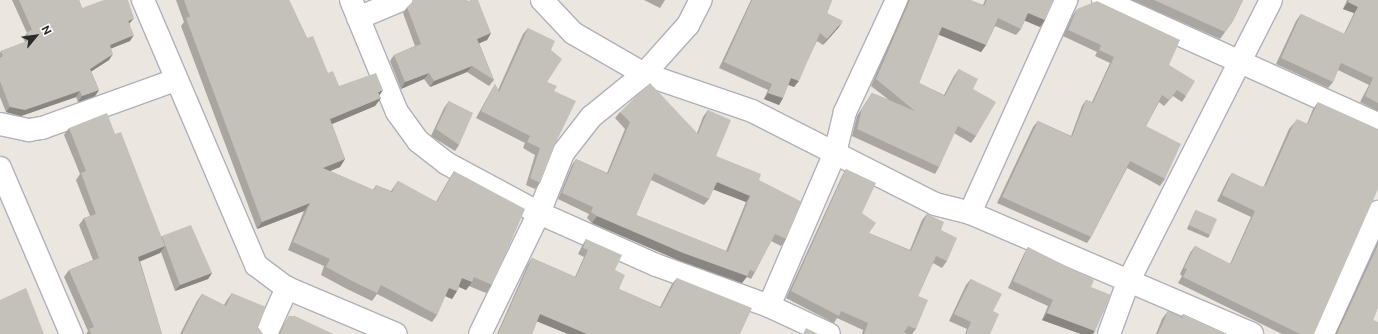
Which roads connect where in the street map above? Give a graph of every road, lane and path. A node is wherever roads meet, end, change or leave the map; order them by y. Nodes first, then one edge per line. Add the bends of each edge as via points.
1 (143, 0) edge
2 (401, 0) edge
3 (542, 0) edge
4 (701, 0) edge
5 (897, 0) edge
6 (1066, 0) edge
7 (1103, 0) edge
8 (1271, 0) edge
9 (354, 9) edge
10 (1240, 62) junction
11 (644, 74) junction
12 (175, 80) junction
13 (0, 124) edge
14 (1378, 124) edge
15 (835, 153) junction
16 (0, 168) edge
17 (1378, 212) edge
18 (539, 213) junction
19 (970, 213) junction
20 (1128, 282) junction
21 (287, 288) junction
22 (769, 306) junction
23 (71, 334) edge
24 (266, 334) edge
25 (396, 334) edge
26 (480, 334) edge
27 (829, 334) edge
28 (1109, 334) edge
29 (1252, 334) edge
30 (1323, 334) edge

1 - 12 street
2 - 9 street
3 - 11 street via 574,33
4 - 11 street via 688,25
5 - 15 street via 845,112
6 - 19 street
7 - 10 street
8 - 10 street
9 - 18 street via 397,112 418,141 446,163
10 - 14 street
10 - 20 street
11 - 15 street via 752,111
11 - 18 street via 591,117 563,153
12 - 13 street via 42,128 29,130
12 - 21 street via 256,265
15 - 19 street via 935,204
15 - 22 street
16 - 23 street
17 - 30 street
18 - 22 street via 656,265
18 - 26 street
19 - 20 street
20 - 28 street
20 - 29 street
21 - 24 street
21 - 25 street
22 - 27 street

